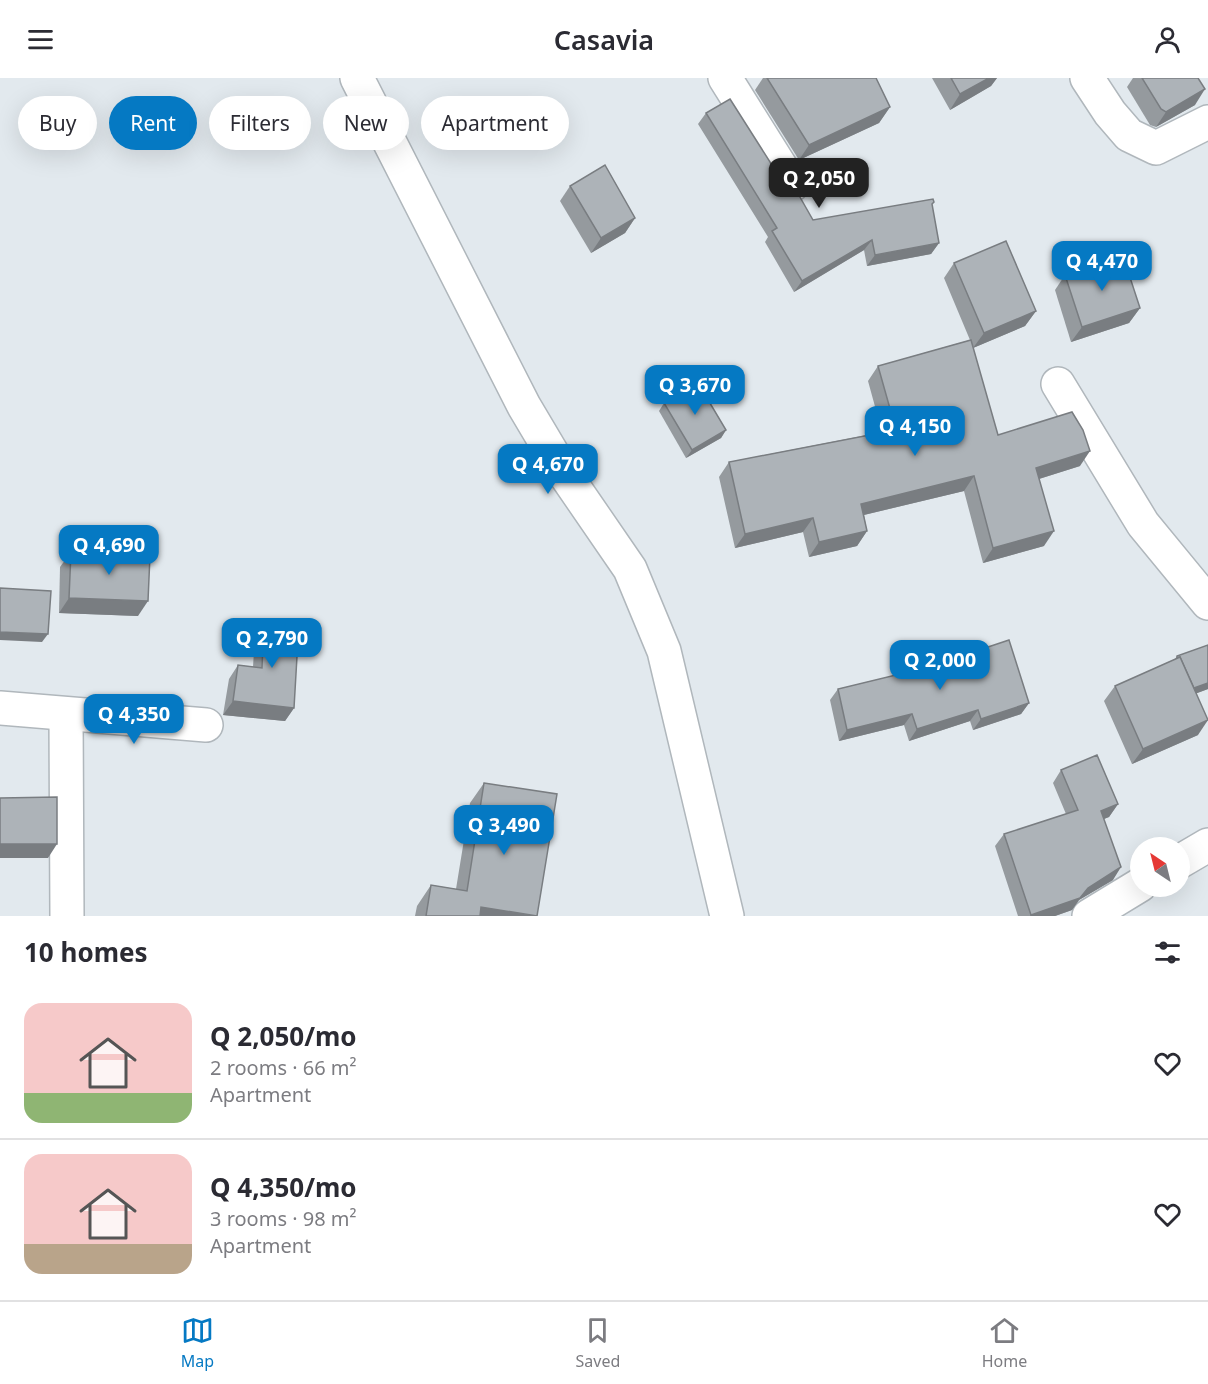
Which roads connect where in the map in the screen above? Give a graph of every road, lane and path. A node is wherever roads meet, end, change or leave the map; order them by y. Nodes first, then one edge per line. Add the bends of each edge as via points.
1 (357, 78) edge
2 (1087, 78) edge
3 (730, 79) edge
4 (1208, 122) edge
5 (792, 185) dead end
6 (1058, 384) dead end
7 (1208, 603) edge
8 (0, 708) edge
9 (66, 714) junction
10 (206, 724) dead end
11 (1208, 844) edge
12 (1190, 855) edge
13 (1130, 891) edge
14 (67, 916) edge
15 (727, 916) edge
16 (1089, 916) edge

1 - 15 street via 524,406 562,470 630,569 664,651
2 - 4 street via 1128,135 1156,148
3 - 5 street
6 - 7 street via 1143,524
8 - 9 street
9 - 10 street
9 - 14 street
11 - 12 street
13 - 16 street

